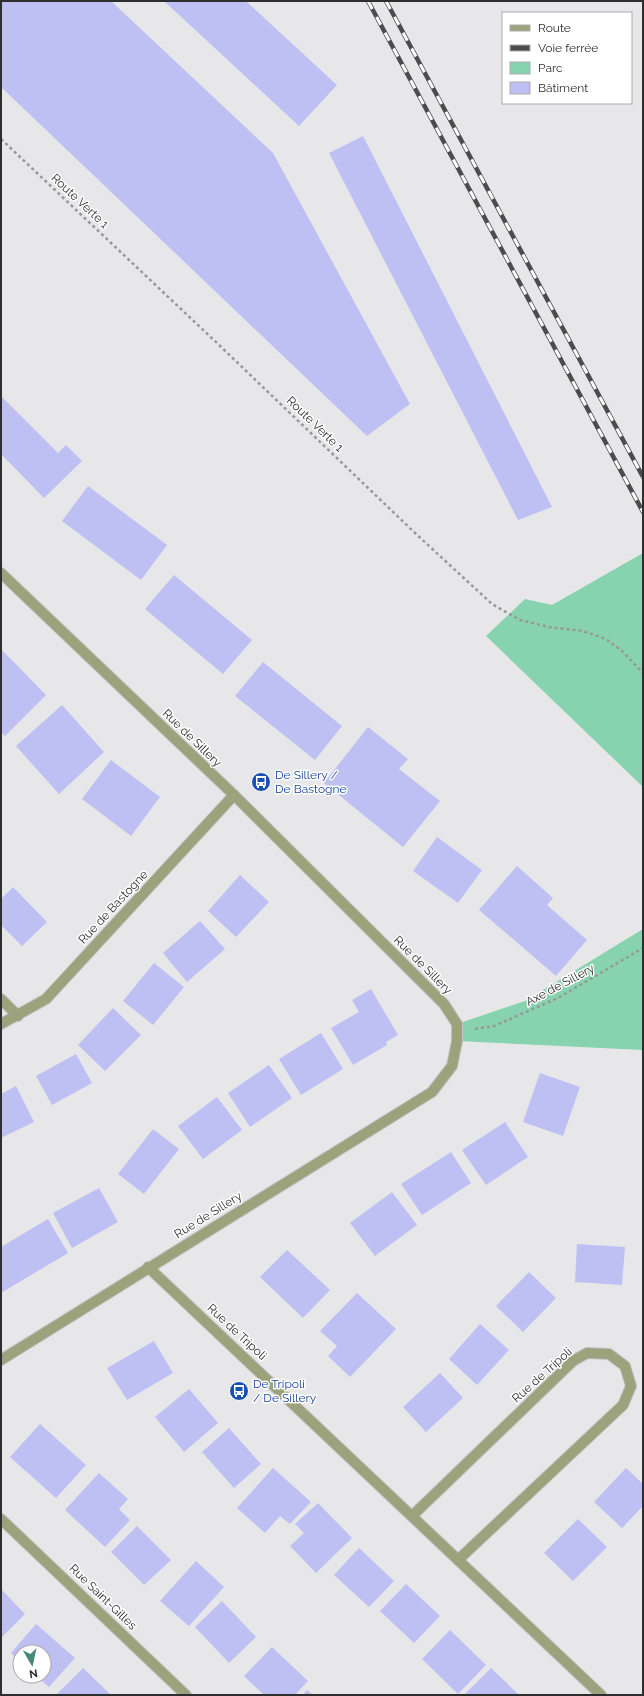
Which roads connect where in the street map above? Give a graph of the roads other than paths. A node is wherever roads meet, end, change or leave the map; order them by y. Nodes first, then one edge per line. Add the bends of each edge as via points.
1 (1, 573) edge
2 (234, 795) junction
3 (1, 1000) edge
4 (18, 1016) junction
5 (1, 1024) edge
6 (148, 1267) junction
7 (1, 1360) edge
8 (412, 1516) junction
9 (1, 1519) edge
10 (458, 1560) junction
11 (186, 1695) edge
12 (601, 1695) edge

1 - 2 street, Rue de Sillery
2 - 4 street, Rue de Bastogne via 46,999
2 - 6 street, Rue de Sillery via 444,1004 457,1024 457,1041 452,1066 432,1092
3 - 4 street
4 - 5 street, Rue de Bastogne
6 - 7 street, Rue de Sillery
6 - 8 street, Rue de Tripoli
8 - 10 street, Rue de Tripoli
8 - 10 street, Rue de Tripoli via 573,1361 587,1353 610,1354 625,1366 631,1386 623,1405
9 - 11 street, Rue Saint-Gilles
10 - 12 street, Rue de Tripoli

